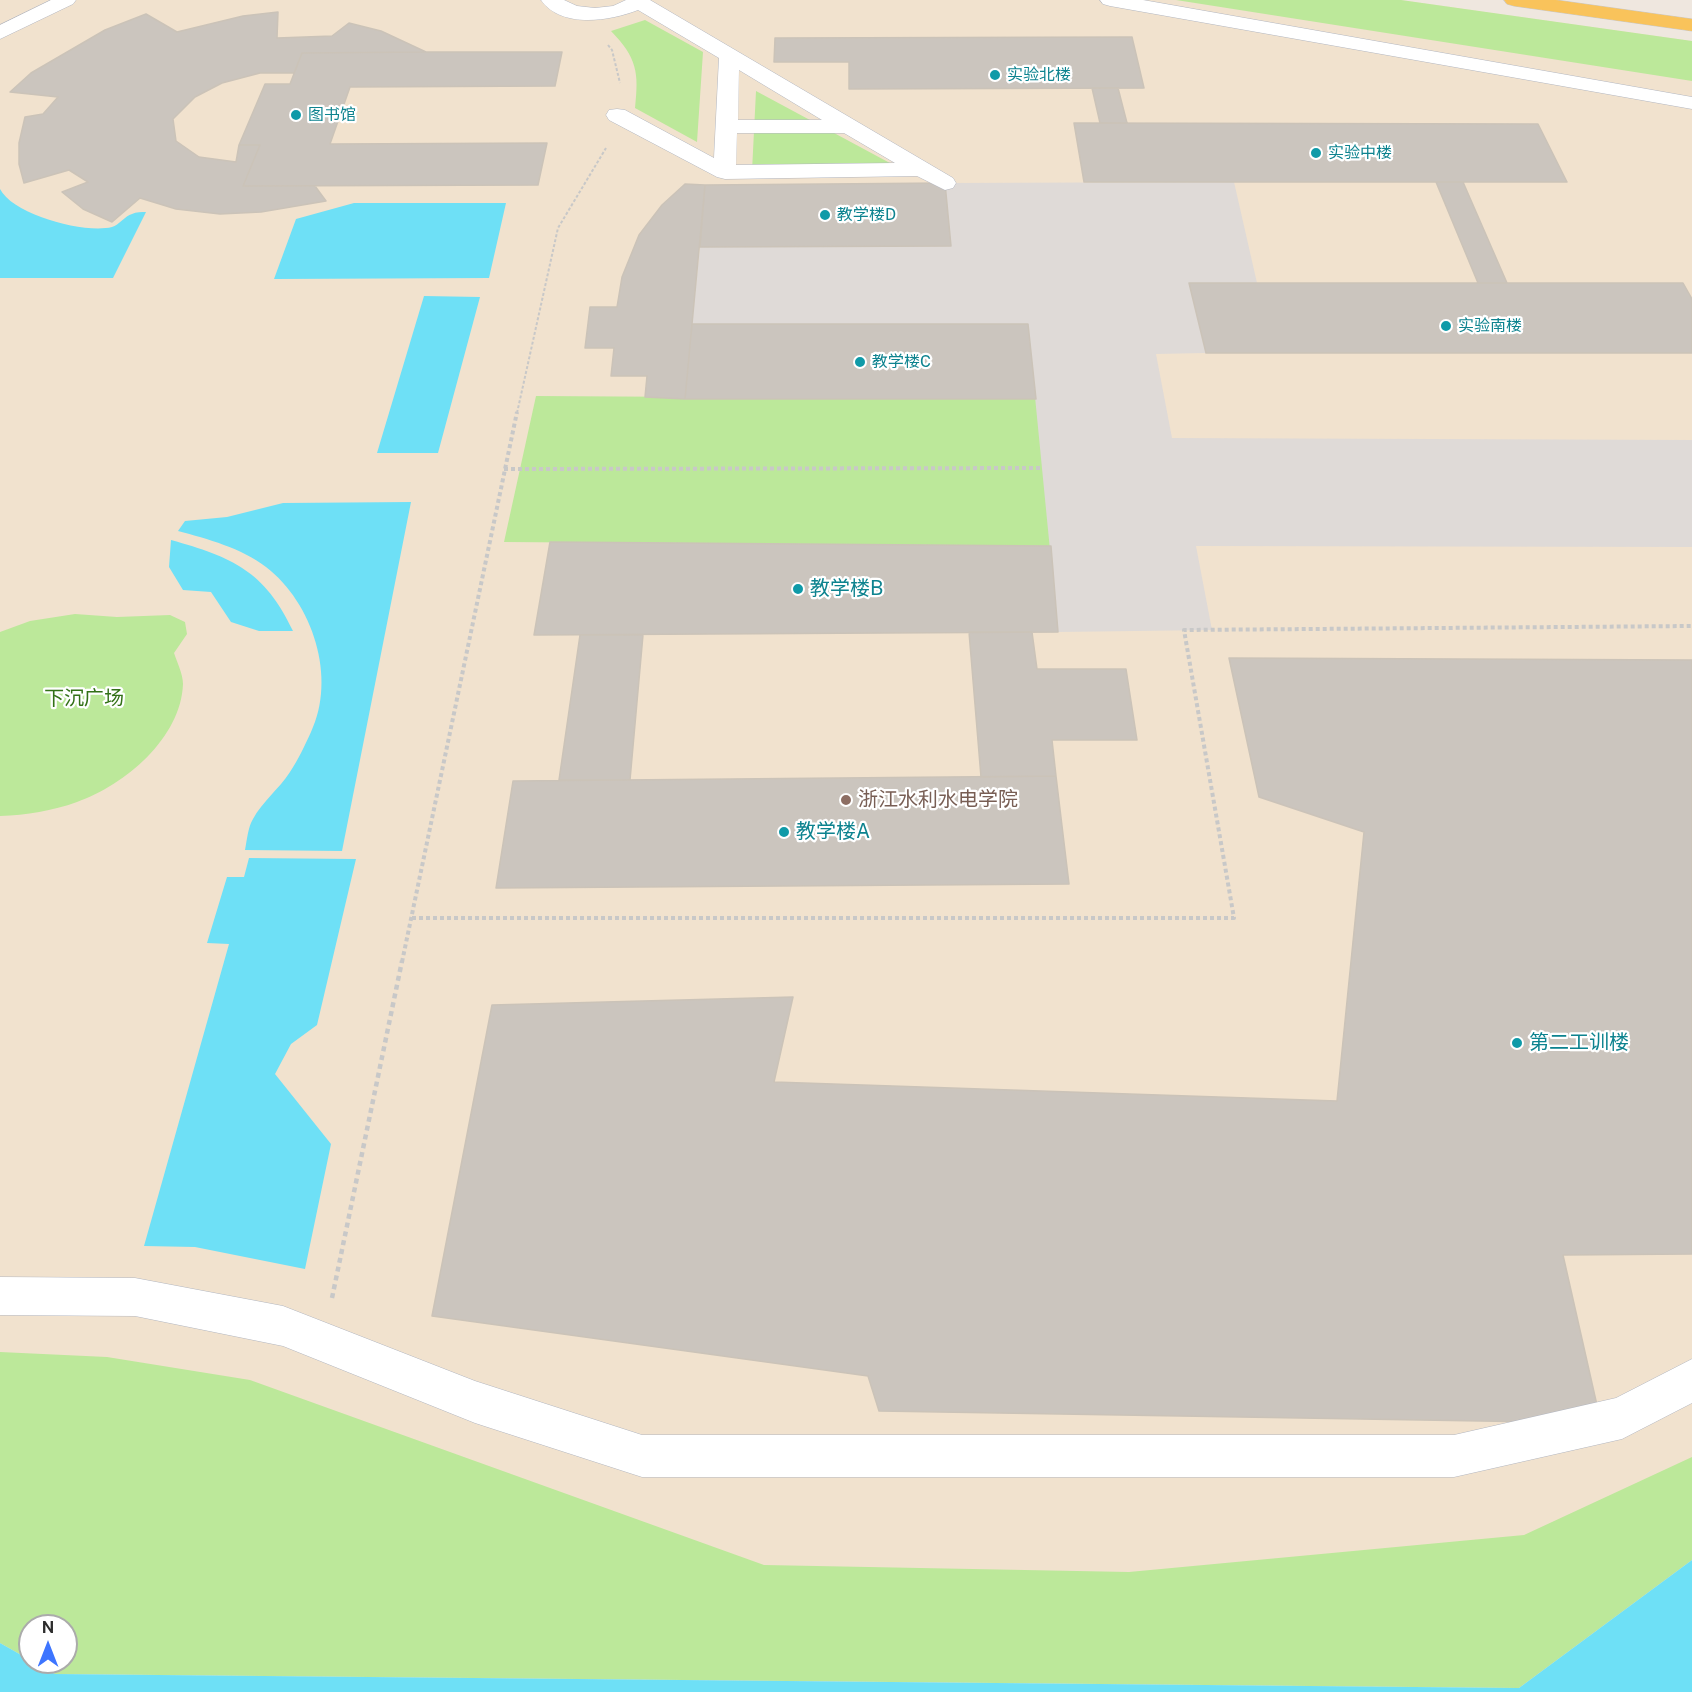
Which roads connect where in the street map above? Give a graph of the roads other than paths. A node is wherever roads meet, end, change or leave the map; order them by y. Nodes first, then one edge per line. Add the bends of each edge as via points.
1 (551, 0) edge
2 (1110, 0) edge
3 (1514, 0) edge
4 (639, 1) edge
5 (58, 2) edge
6 (1692, 25) edge
7 (0, 33) edge
8 (729, 56) junction
9 (1692, 103) edge
10 (617, 115) road end
11 (849, 126) junction
12 (727, 127) junction
13 (921, 169) junction
14 (725, 172) junction
15 (945, 183) dead end
16 (0, 1296) edge
17 (1692, 1380) edge

1 - 4 street via 583,13 613,12
2 - 9 street
3 - 6 main road
4 - 8 street
5 - 7 street
8 - 11 street
8 - 12 street
10 - 14 street
11 - 12 street
11 - 13 street
12 - 14 street
13 - 14 street
13 - 15 street
16 - 17 street via 135,1297 283,1326 475,1402 642,1456 1454,1456 1622,1418

